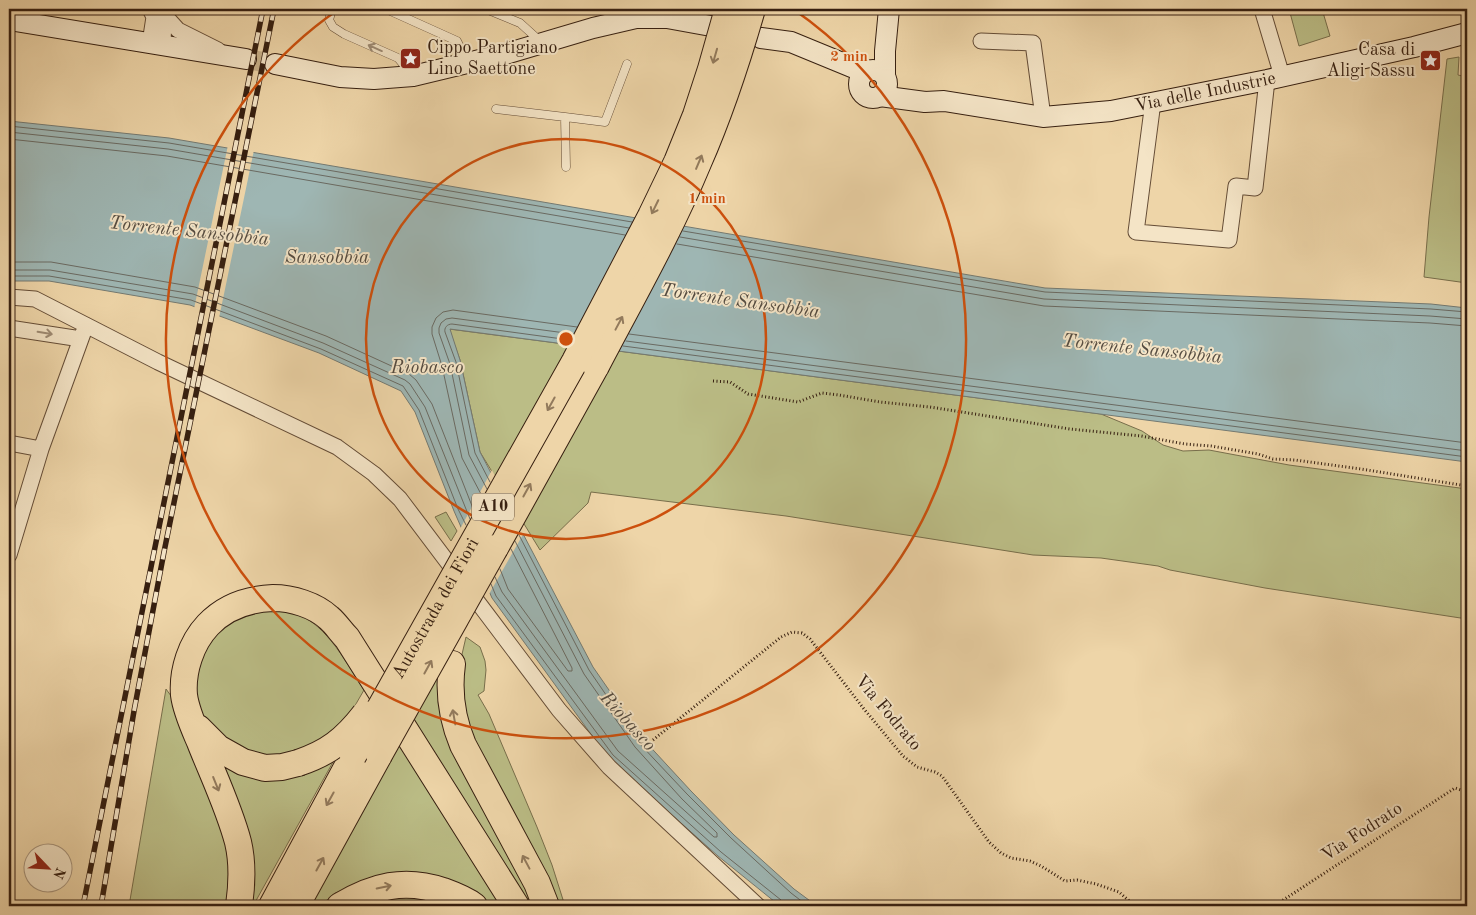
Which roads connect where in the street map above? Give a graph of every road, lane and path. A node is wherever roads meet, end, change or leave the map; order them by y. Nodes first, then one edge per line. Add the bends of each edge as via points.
1 (150, 9) edge
2 (332, 9) edge
3 (386, 9) edge
4 (486, 9) edge
5 (752, 9) edge
6 (889, 9) edge
7 (1262, 9) edge
8 (161, 12) edge
9 (19, 17) edge
10 (719, 18) edge
11 (1467, 33) edge
12 (767, 39) dead end
13 (981, 42) dead end
14 (156, 44) junction
15 (542, 44) junction
16 (237, 57) joint
17 (275, 64) tunnel mouth
18 (468, 64) junction
19 (627, 64) dead end
20 (413, 76) junction
21 (1275, 78) junction
22 (874, 80) junction
23 (1153, 102) junction
24 (496, 109) dead end
25 (565, 117) junction
26 (1043, 117) junction
27 (566, 167) dead end
28 (9, 297) edge
29 (9, 328) edge
30 (83, 332) junction
31 (713, 381) dead end
32 (9, 443) edge
33 (41, 449) junction
34 (1467, 486) edge
35 (495, 548) junction
36 (9, 555) edge
37 (412, 652) junction
38 (192, 723) junction
39 (653, 740) dead end
40 (1467, 792) edge
41 (239, 906) edge
42 (272, 906) edge
43 (296, 906) edge
44 (340, 906) edge
45 (474, 906) edge
46 (516, 906) edge
47 (546, 906) edge
48 (758, 906) edge
49 (1135, 906) edge
50 (1274, 906) edge

1 - 14 street via 154,17
20 -> 2 lane via 398,58 333,27 329,20
3 - 18 lane via 458,41
4 - 15 lane via 520,23
35 -> 5 highway, Autostrada dei Fiori / A10, bridge via 679,206 716,119
6 - 22 street via 885,51
7 - 21 street
8 - 14 street
8 - 16 street via 178,30
9 - 14 street
10 - 15 street via 636,18
10 -> 37 highway, Autostrada dei Fiori / A10, bridge via 711,69 696,115 651,216 575,362
11 - 21 street, Via delle Industrie
12 - 22 street, Via delle Industrie via 791,42
13 - 26 street via 1033,43
14 - 16 street
15 - 18 street
17 - 20 street via 340,77
18 - 20 street
19 - 25 lane via 605,122
21 - 23 street, Via delle Industrie
21 - 23 street via 1256,188 1236,186 1229,240 1136,232
22 - 26 street, Via delle Industrie via 938,101
23 - 26 street, Via delle Industrie via 1111,111
24 - 25 lane
25 - 27 lane
28 - 30 street via 35,299
29 -> 30 street
30 - 33 street
30 - 48 street via 178,372 337,447 374,474 400,498 558,710 609,767
31 - 34 path via 730,382 748,394 798,402 822,393 839,395 1211,446 1273,459
32 - 33 street
33 - 36 street
43 -> 35 highway, Autostrada dei Fiori / A10, bridge
47 -> 35 highway, bridge via 537,883 463,745 456,727 451,694 450,677 455,652
37 - 38 highway, bridge via 352,731 315,758 298,764 265,768 243,762 218,748
37 -> 42 highway, Autostrada dei Fiori / A10, bridge
38 -> 41 highway via 238,842 242,889
38 - 46 highway via 184,696 186,671 191,651 202,631 216,617 252,600 275,598 311,607 328,618 347,638
39 - 49 path, Via Fodrato via 781,638 792,632 802,633 903,756 917,767 942,776 989,842 1001,853 1030,861 1065,880 1096,884 1118,892
40 - 50 path, Via Fodrato via 1455,788
44 -> 45 highway via 376,889 412,884 451,894

